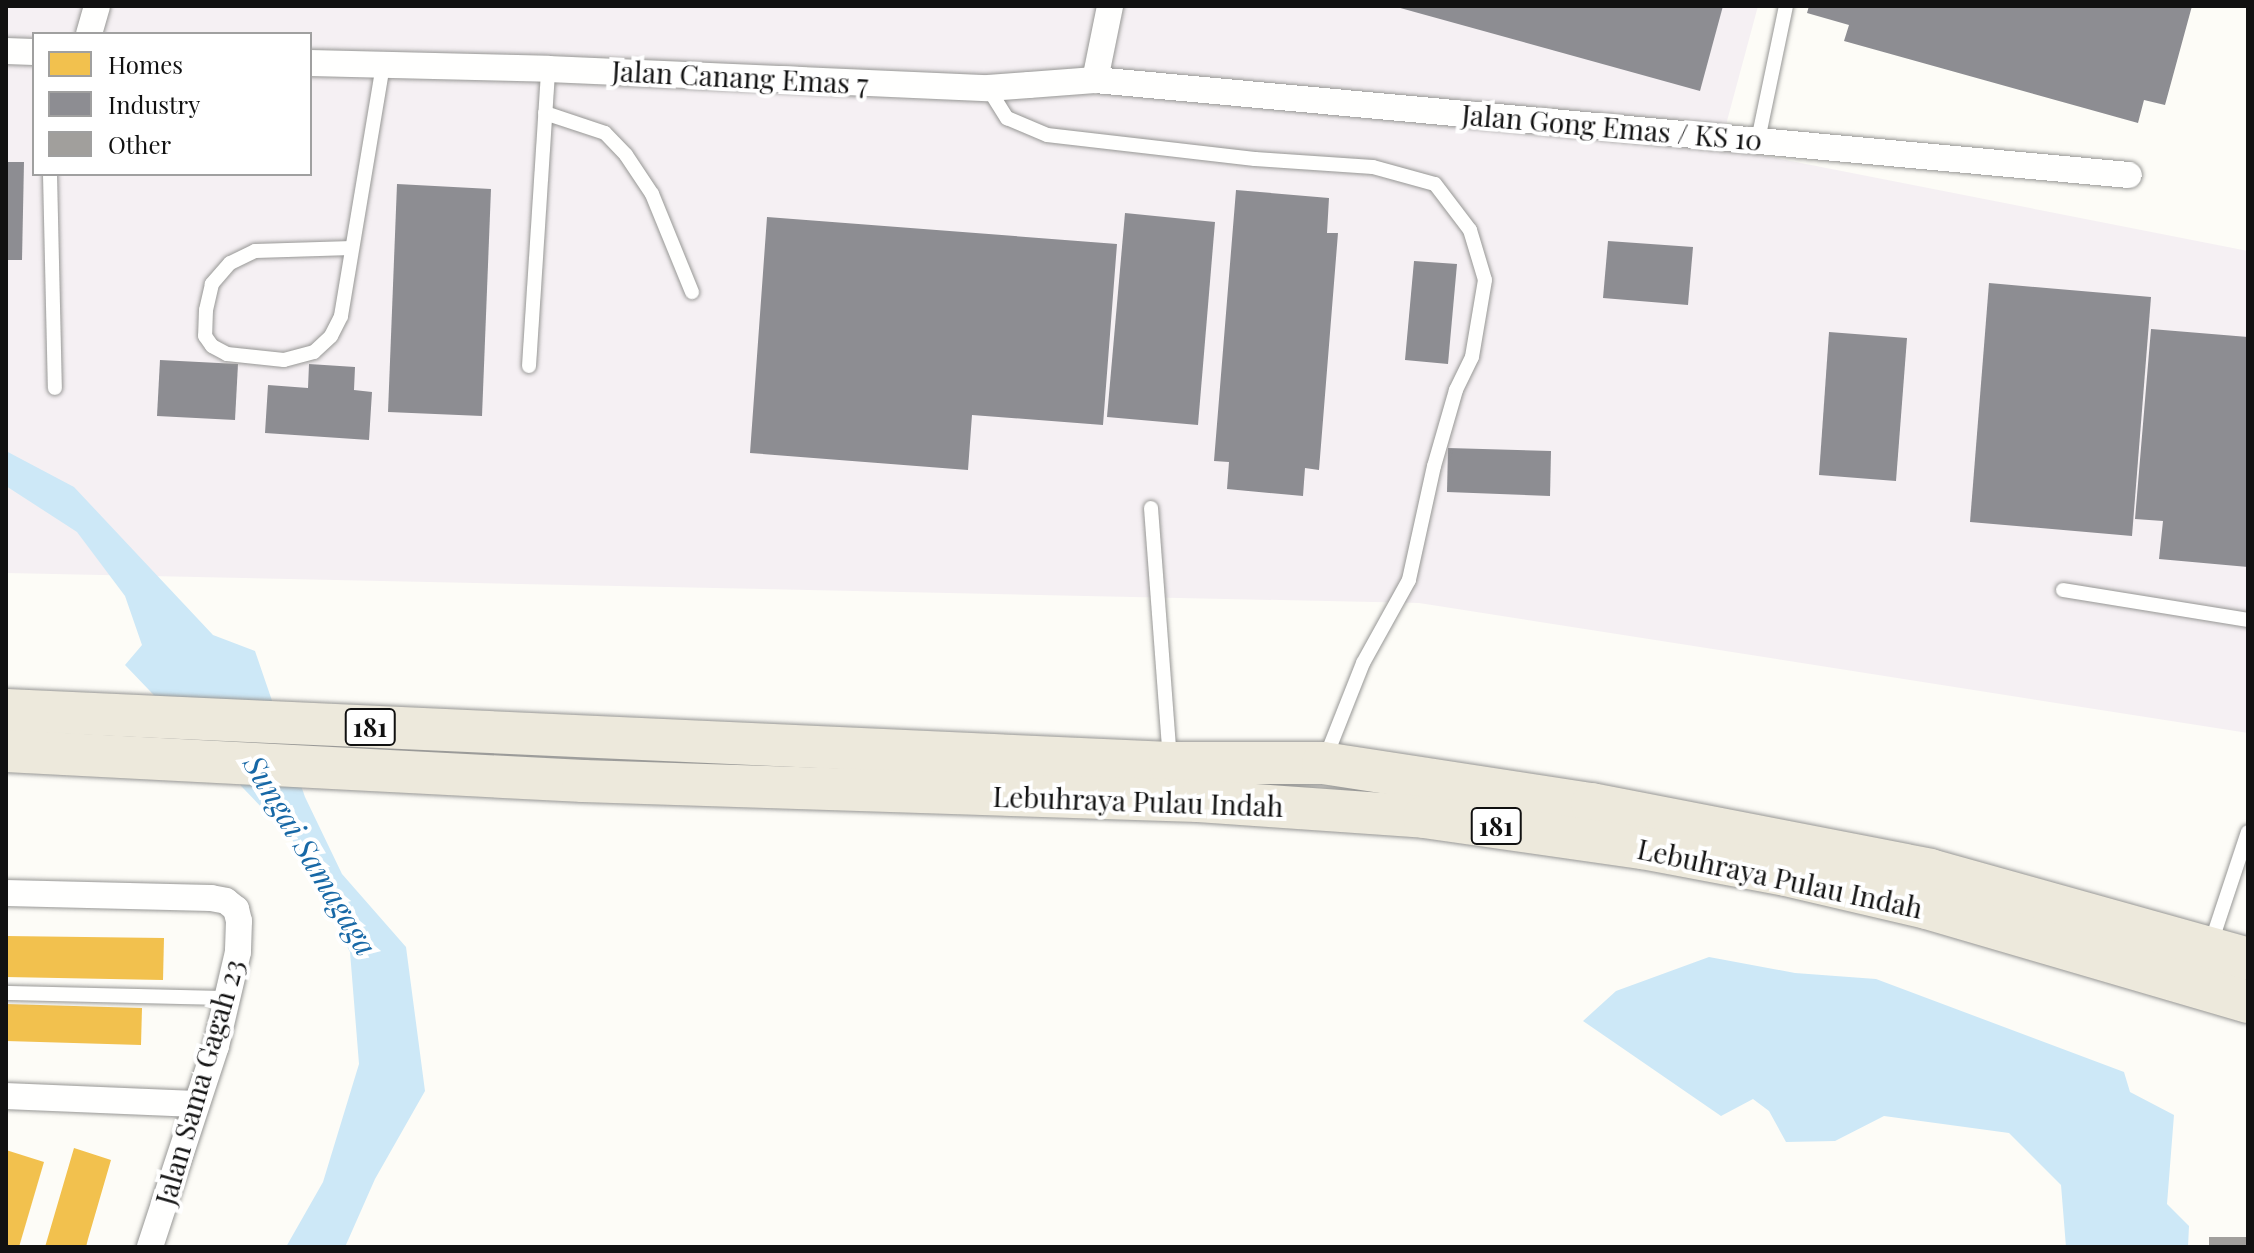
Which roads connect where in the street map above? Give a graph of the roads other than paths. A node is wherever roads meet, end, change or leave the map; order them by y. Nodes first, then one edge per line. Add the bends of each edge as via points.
1 (97, 6) edge
2 (1110, 6) edge
3 (1786, 6) edge
4 (90, 32) edge
5 (6, 51) edge
6 (32, 52) edge
7 (312, 63) edge
8 (383, 66) junction
9 (548, 69) junction
10 (1095, 80) junction
11 (988, 88) junction
12 (545, 113) junction
13 (1758, 140) junction
14 (2129, 175) dead end
15 (50, 176) edge
16 (352, 248) junction
17 (692, 292) dead end
18 (529, 366) dead end
19 (55, 388) dead end
20 (1151, 508) dead end
21 (2063, 590) dead end
22 (2248, 620) edge
23 (6, 710) edge
24 (6, 751) edge
25 (1170, 763) junction
26 (1323, 763) junction
27 (2248, 832) edge
28 (6, 893) edge
29 (2229, 953) edge
30 (6, 993) edge
31 (227, 998) junction
32 (2248, 1002) edge
33 (6, 1096) edge
34 (195, 1104) junction
35 (150, 1247) edge

1 - 4 street
2 - 10 street
3 - 13 lane
5 - 6 street
7 - 8 street, Jalan Canang Emas 7
8 - 9 street, Jalan Canang Emas 7
8 - 16 lane
9 - 11 street, Jalan Canang Emas 7
9 - 12 lane
10 - 11 street, Jalan Canang Emas 7
10 - 13 street, Jalan Gong Emas / KS 10
11 - 26 lane via 1007,118 1047,135 1373,167 1435,184 1470,230 1485,280 1472,357 1456,390 1434,466 1409,580 1363,663
12 - 17 lane via 605,133 626,155 652,194
12 - 18 lane
13 - 14 street, Jalan Gong Emas / KS 10
15 - 19 lane
16 - 16 lane via 255,251 230,263 212,284 205,336 227,354 284,360 314,352 341,316
20 - 25 lane
21 - 22 lane
23 - 25 main road, Lebuhraya Pulau Indah / 181
24 - 32 main road, Lebuhraya Pulau Indah / 181 via 724,786 1198,801 1424,817 1786,875 1927,908
25 - 26 main road, Lebuhraya Pulau Indah / 181
26 - 29 main road, Lebuhraya Pulau Indah / 181 via 1592,804 1930,870
27 - 29 lane
28 - 31 street, Jalan Sama Gagah 23 via 226,901 236,909 239,921
30 - 31 lane
31 - 34 street, Jalan Sama Gagah 23
33 - 34 street
34 - 35 street, Jalan Sama Gagah 23

